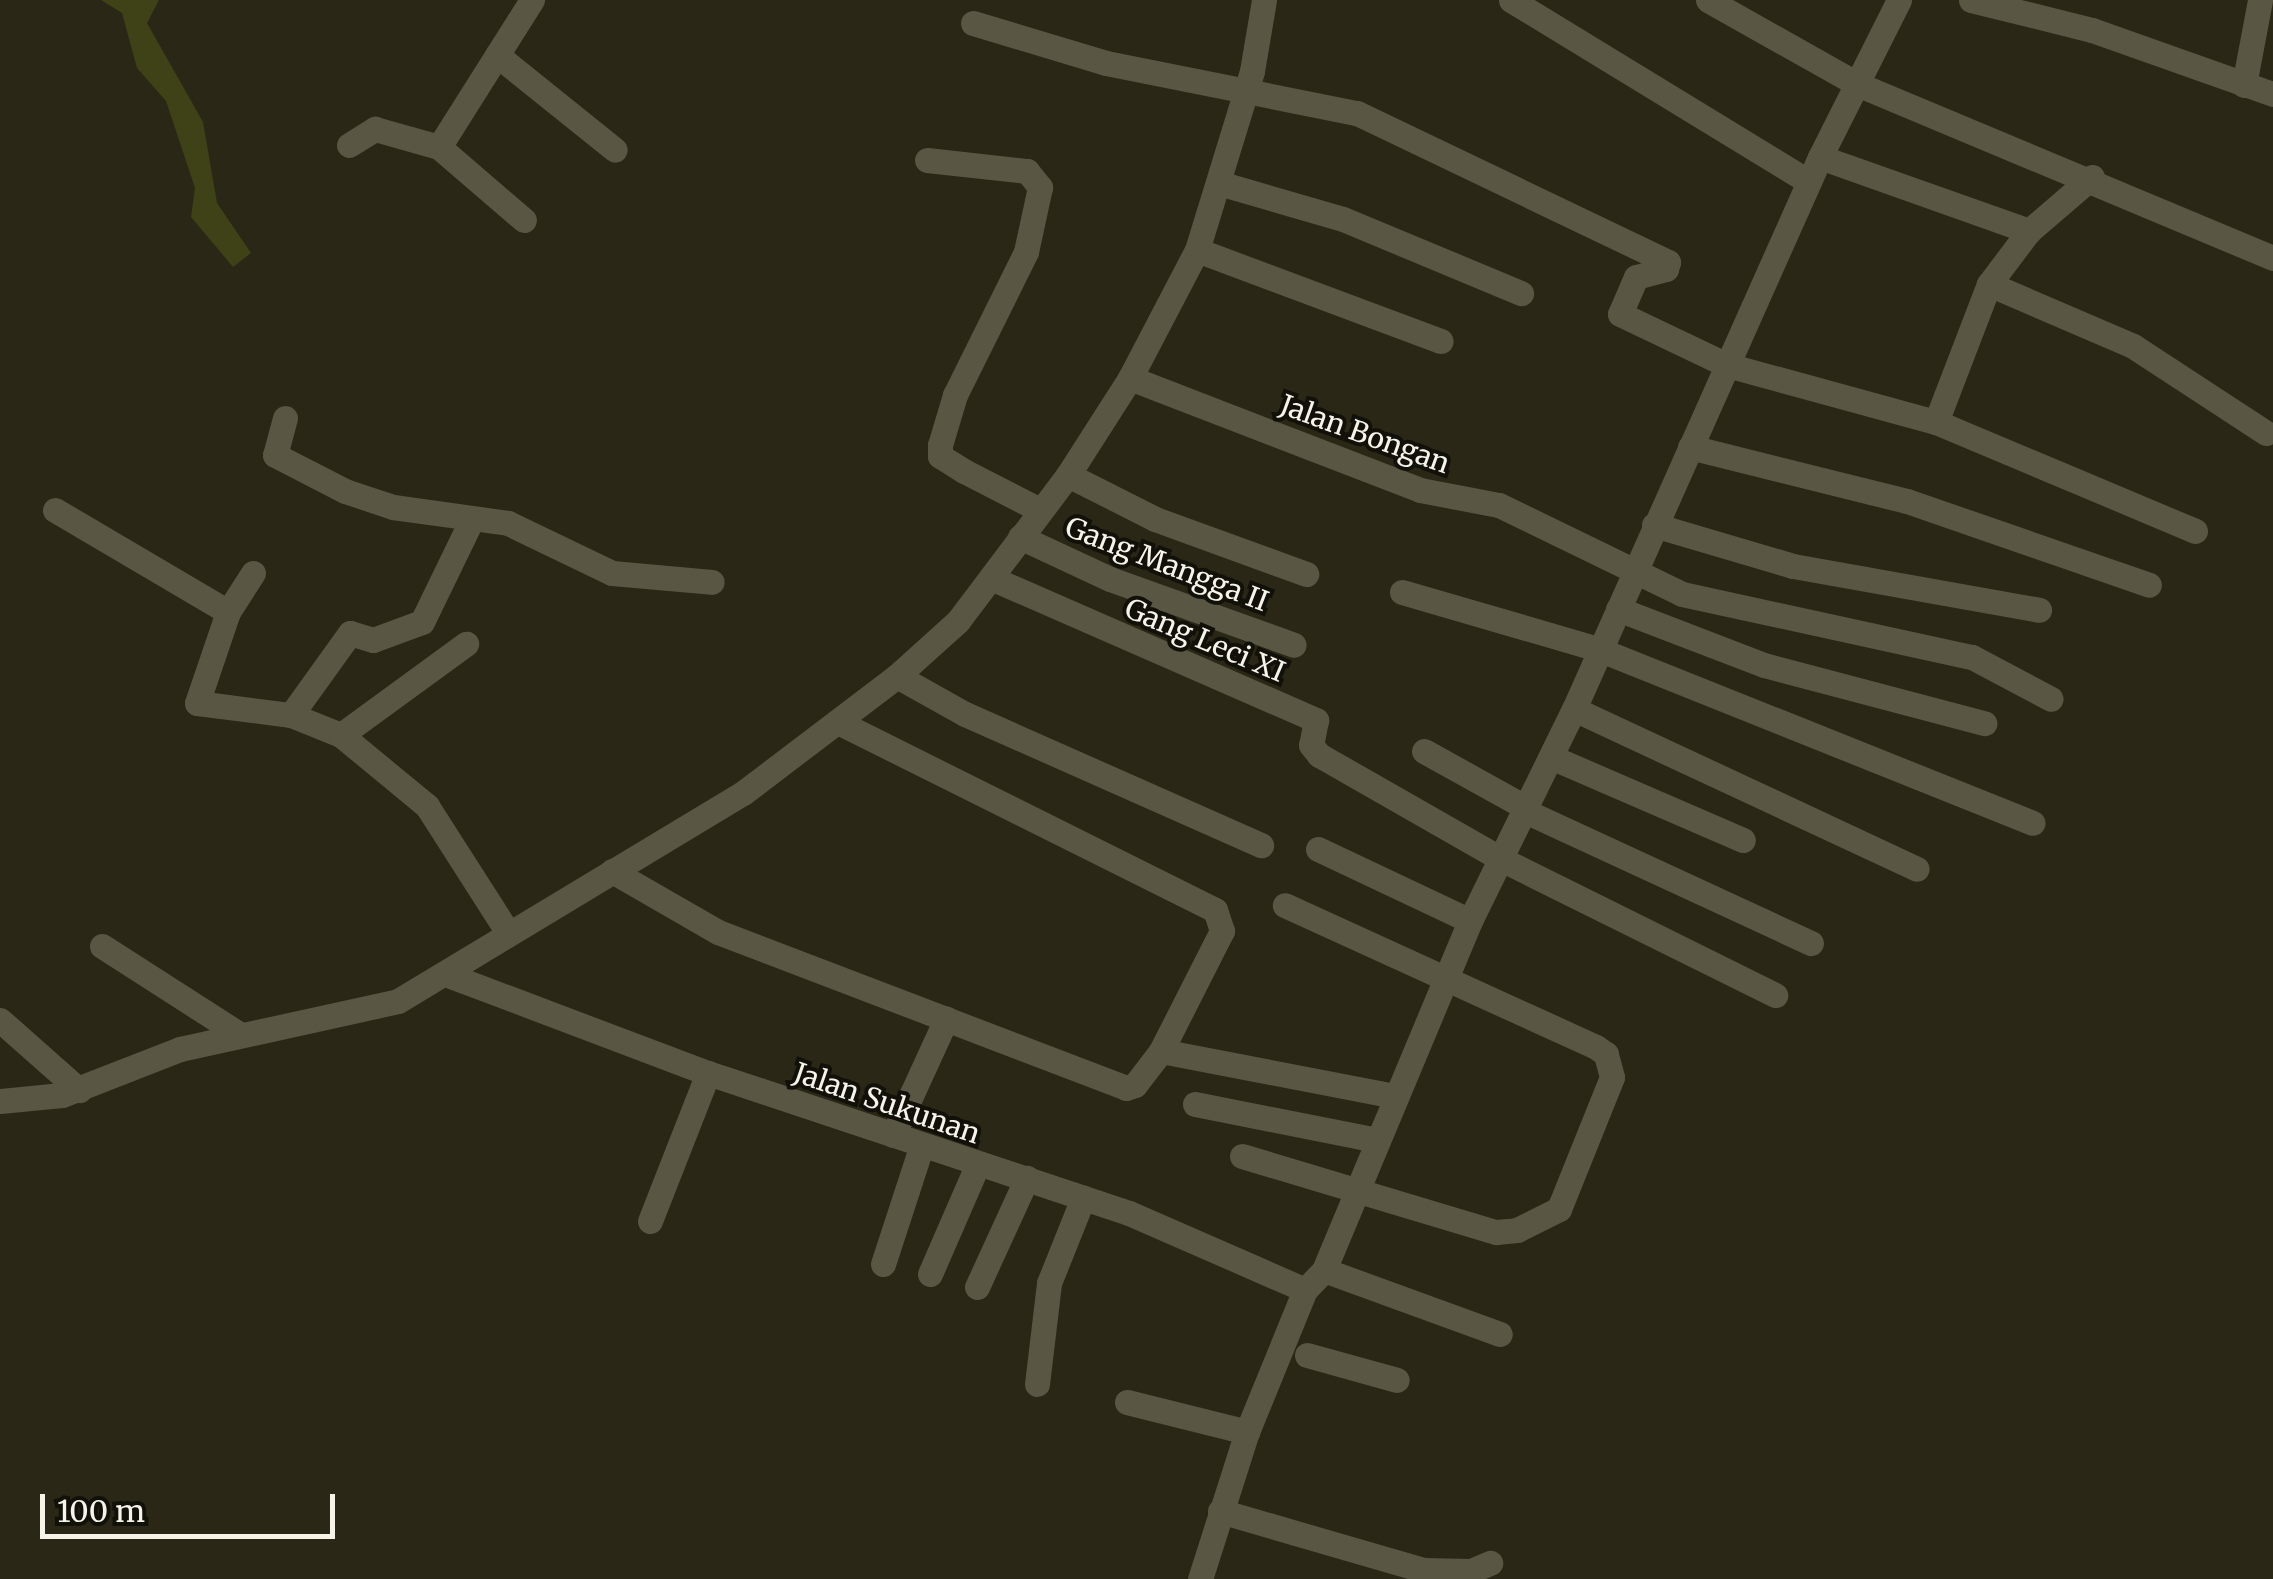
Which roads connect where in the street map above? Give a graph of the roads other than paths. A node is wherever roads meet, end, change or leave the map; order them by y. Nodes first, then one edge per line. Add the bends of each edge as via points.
1 (532, 0) edge
2 (1264, 0) edge
3 (1511, 0) edge
4 (1708, 0) edge
5 (1900, 0) edge
6 (1972, 0) edge
7 (2260, 0) edge
8 (973, 23) dead end
9 (2264, 32) edge
10 (497, 55) junction
11 (1857, 84) junction
12 (2244, 86) junction
13 (1248, 88) junction
14 (2273, 94) edge
15 (349, 144) dead end
16 (438, 147) junction
17 (615, 150) dead end
18 (1820, 157) junction
19 (928, 160) dead end
20 (2092, 177) junction
21 (1219, 182) junction
22 (1809, 182) junction
23 (524, 220) dead end
24 (2029, 231) junction
25 (1197, 250) junction
26 (2273, 258) edge
27 (1989, 284) junction
28 (1521, 293) dead end
29 (1441, 341) dead end
30 (1727, 365) junction
31 (1130, 378) junction
32 (285, 418) dead end
33 (1936, 422) junction
34 (2266, 433) dead end
35 (1690, 447) junction
36 (1068, 475) junction
37 (55, 510) dead end
38 (1040, 510) junction
39 (472, 522) junction
40 (1654, 525) junction
41 (2195, 531) dead end
42 (1020, 538) junction
43 (1633, 572) junction
44 (253, 574) dead end
45 (1306, 574) dead end
46 (991, 578) junction
47 (712, 582) dead end
48 (2149, 586) dead end
49 (1402, 592) dead end
50 (1618, 609) junction
51 (2039, 610) dead end
52 (228, 612) junction
53 (466, 644) dead end
54 (1294, 645) dead end
55 (1598, 649) junction
56 (896, 676) junction
57 (2051, 698) dead end
58 (1574, 709) junction
59 (291, 715) junction
60 (840, 723) junction
61 (1984, 723) dead end
62 (341, 734) junction
63 (1424, 751) dead end
64 (1551, 757) junction
65 (1526, 810) junction
66 (2032, 823) dead end
67 (1743, 840) dead end
68 (1261, 845) dead end
69 (1318, 849) dead end
70 (1503, 860) junction
71 (1917, 869) dead end
72 (612, 871) junction
73 (1285, 906) dead end
74 (1470, 921) junction
75 (507, 931) junction
76 (1811, 944) dead end
77 (102, 946) dead end
78 (448, 975) junction
79 (1444, 980) junction
80 (1775, 995) dead end
81 (946, 1019) junction
82 (0, 1020) edge
83 (239, 1034) junction
84 (1161, 1051) junction
85 (708, 1074) junction
86 (79, 1090) junction
87 (1395, 1096) junction
88 (0, 1101) edge
89 (1196, 1104) dead end
90 (893, 1135) junction
91 (1377, 1140) junction
92 (922, 1145) junction
93 (1242, 1156) dead end
94 (976, 1166) junction
95 (1027, 1178) junction
96 (1354, 1190) junction
97 (1083, 1198) junction
98 (650, 1221) dead end
99 (883, 1264) dead end
100 (1324, 1270) junction
101 (930, 1274) dead end
102 (977, 1287) dead end
103 (1305, 1290) junction
104 (1500, 1334) dead end
105 (1297, 1351) junction
106 (1397, 1380) dead end
107 (1038, 1384) dead end
108 (1127, 1402) dead end
109 (1247, 1432) junction
110 (1220, 1511) junction
111 (1490, 1563) dead end
112 (1200, 1579) edge

1 - 10 street
2 - 13 street
3 - 22 street
4 - 11 street
5 - 11 street
6 - 12 street via 2092,30
7 - 9 street
8 - 13 street via 1106,63
9 - 12 street
10 - 16 street
10 - 17 street
11 - 18 street
11 - 20 street
12 - 14 street
13 - 21 street
13 - 30 street via 1358,112 1668,262 1666,269 1636,277 1620,314
15 - 16 street via 374,129
16 - 23 street
18 - 22 street
18 - 24 street
19 - 38 street via 1027,171 1040,187 1026,252 955,395 940,456
20 - 24 street
20 - 26 street
21 - 25 street
21 - 28 street via 1343,220
22 - 30 street
24 - 27 street
25 - 29 street
25 - 31 street
27 - 33 street
27 - 34 street via 2133,346
30 - 33 street
30 - 35 street
31 - 36 street
31 - 43 street, Jalan Bongan via 1420,490 1499,505
32 - 39 street via 275,456 345,491
33 - 41 street
35 - 40 street
35 - 48 street via 1908,502
36 - 38 street
36 - 45 street via 1154,519
37 - 52 street
38 - 42 street
39 - 47 street via 537,532 612,573
39 - 59 street via 422,622 391,638 350,633
40 - 43 street
40 - 51 street via 1793,566
42 - 46 street
42 - 54 street, Gang Mangga II via 1110,579
43 - 50 street
43 - 57 street, Jalan Bongan via 1682,594 1972,658
44 - 52 street
46 - 56 street via 958,621
46 - 70 street, Gang Leci XI via 1316,720 1314,752
49 - 55 street
50 - 55 street
50 - 61 street via 1764,665
52 - 59 street via 196,702
53 - 62 street
55 - 58 street
55 - 66 street
56 - 60 street
56 - 68 street via 965,714
58 - 64 street
58 - 71 street
59 - 62 street
60 - 72 street via 743,793
60 - 84 street via 1215,910 1222,931
62 - 75 street via 427,806
63 - 65 street
64 - 65 street
64 - 67 street
65 - 70 street
65 - 76 street
69 - 74 street
70 - 74 street
70 - 80 street
72 - 75 street
72 - 81 street via 718,932
73 - 79 street
74 - 79 street
75 - 78 street
77 - 83 street
78 - 83 street via 368,1010
78 - 85 street, Jalan Sukunan
79 - 87 street
79 - 96 street via 1606,1054 1612,1077 1559,1210 1539,1223 1496,1232
81 - 84 street via 1126,1088
81 - 90 street
82 - 86 street
83 - 86 street via 180,1049
84 - 87 street
85 - 90 street, Jalan Sukunan
85 - 98 street
86 - 88 street
87 - 91 street
89 - 91 street
90 - 92 street, Jalan Sukunan
91 - 96 street
92 - 94 street, Jalan Sukunan
92 - 99 street
93 - 96 street
94 - 95 street, Jalan Sukunan
94 - 101 street
95 - 97 street, Jalan Sukunan
95 - 102 street
96 - 100 street
97 - 103 street, Jalan Sukunan
97 - 107 street via 1049,1283
100 - 103 street
100 - 104 street
103 - 105 street
105 - 106 street
105 - 109 street
108 - 109 street
109 - 110 street
110 - 111 street via 1423,1570 1471,1571
110 - 112 street

